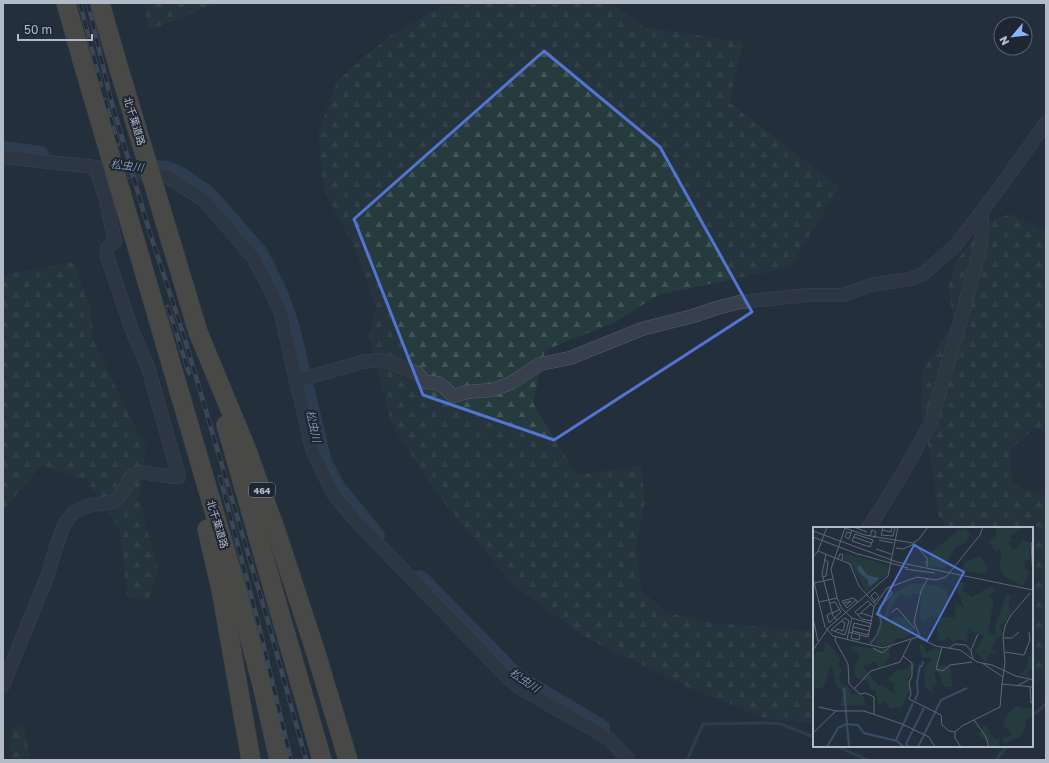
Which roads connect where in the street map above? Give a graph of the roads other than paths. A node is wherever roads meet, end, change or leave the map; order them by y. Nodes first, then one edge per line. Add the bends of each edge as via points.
1 (66, 3) edge
2 (100, 3) edge
3 (1046, 123) edge
4 (3, 157) edge
5 (95, 167) junction
6 (982, 211) junction
7 (198, 332) junction
8 (296, 381) junction
9 (869, 527) edge
10 (229, 589) junction
11 (3, 685) edge
12 (251, 760) edge
13 (279, 760) edge
14 (322, 760) edge
15 (348, 760) edge
16 (629, 760) edge

1 - 10 highway, 北千葉道路, bridge via 150,290
2 - 7 highway, 北千葉道路 / 464, bridge
3 - 6 street
4 - 5 street
5 - 8 street via 168,177 204,200 253,257 268,285 281,314
5 - 11 street via 106,200 115,242 107,248 107,256 133,333 148,367 179,476 140,472 132,476 117,500 87,506 74,512 59,538 47,577
6 - 8 street via 956,245 923,274 910,279 870,285 843,295 808,295 740,302 717,308 642,329 570,358 540,364 511,383 492,390 453,396 438,383 425,382 417,373 380,360 362,362
6 - 9 street via 982,245 931,422
7 - 14 highway, 北千葉道路 / 464
7 - 15 highway, 北千葉道路 / 464 via 246,448 276,531
8 - 16 street via 313,452 333,493 355,520 508,678 520,688 609,739
10 - 12 highway, 北千葉道路 via 240,697
10 - 13 highway, 北千葉道路 via 262,685

